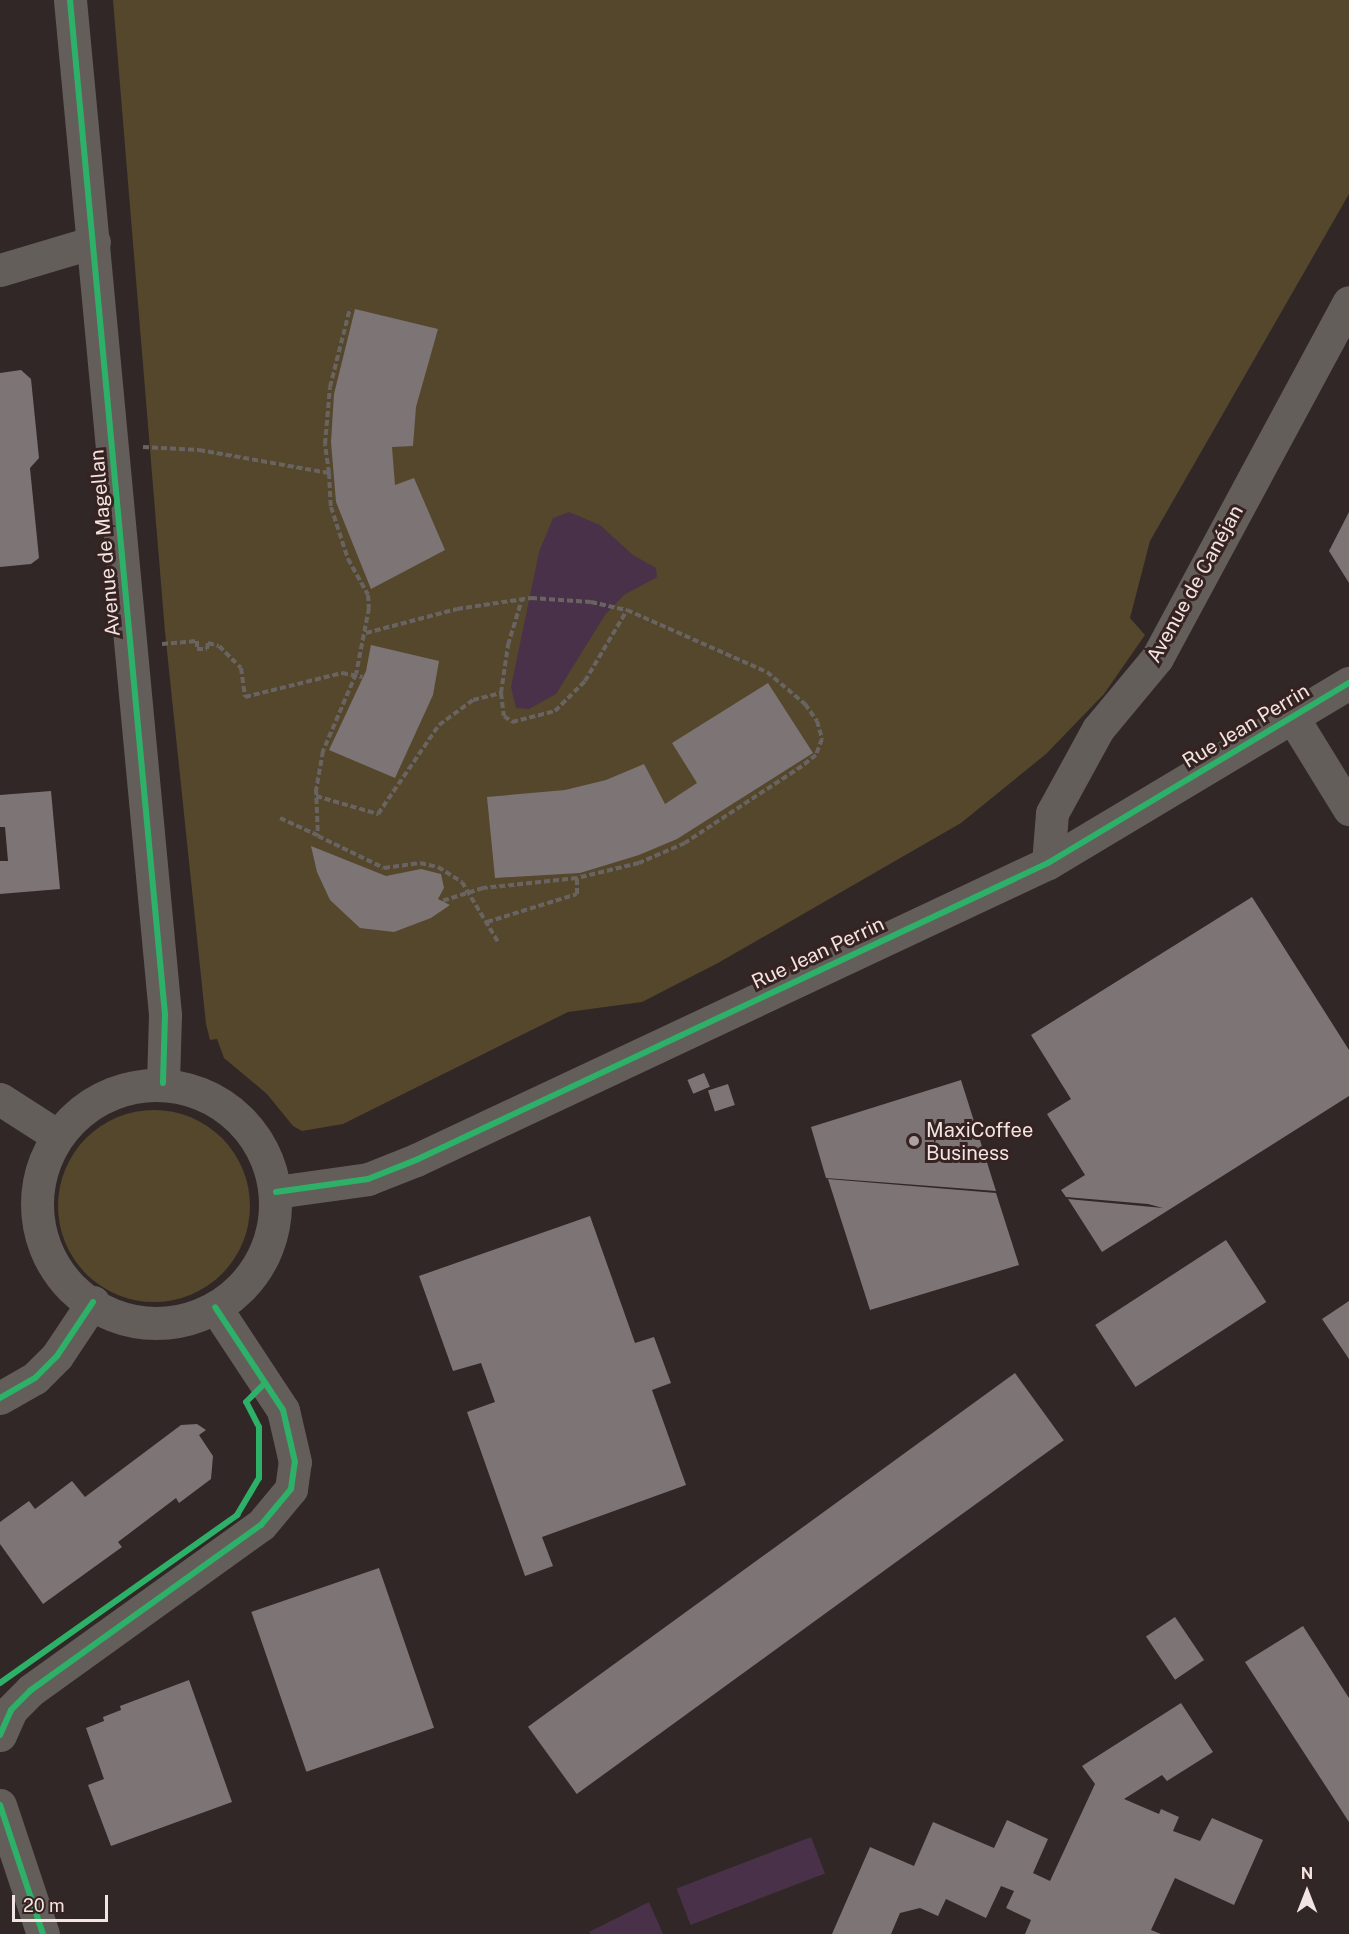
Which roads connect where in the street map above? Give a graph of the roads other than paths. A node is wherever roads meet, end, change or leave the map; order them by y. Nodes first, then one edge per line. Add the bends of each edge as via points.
1 (70, 0) edge
2 (94, 242) junction
3 (0, 270) edge
4 (1349, 302) edge
5 (1349, 683) edge
6 (1293, 718) junction
7 (1349, 809) edge
8 (1048, 863) junction
9 (163, 1083) junction
10 (0, 1099) edge
11 (56, 1135) junction
12 (276, 1192) junction
13 (93, 1302) junction
14 (215, 1307) junction
15 (0, 1398) edge
16 (0, 1735) edge
17 (0, 1805) edge
18 (43, 1934) edge

1 - 2 street, Avenue de Magellan
2 - 3 street
2 - 9 street, Avenue de Magellan via 165,1015
4 - 8 street, Avenue de Canéjan via 1157,658 1098,729 1052,813
5 - 6 street, Rue Jean Perrin
6 - 7 street
6 - 8 street, Rue Jean Perrin
8 - 12 street, Rue Jean Perrin via 416,1160 368,1179
9 - 11 street via 102,1095
9 - 12 street via 217,1099 257,1138
10 - 11 street
11 - 13 street via 35,1188 42,1244 72,1291
12 - 14 street via 270,1243 249,1279
13 - 14 street via 127,1321 190,1319
13 - 15 street via 50,1364 35,1378
14 - 16 street via 283,1410 295,1462 291,1489 261,1526 31,1690 11,1710
17 - 18 street

